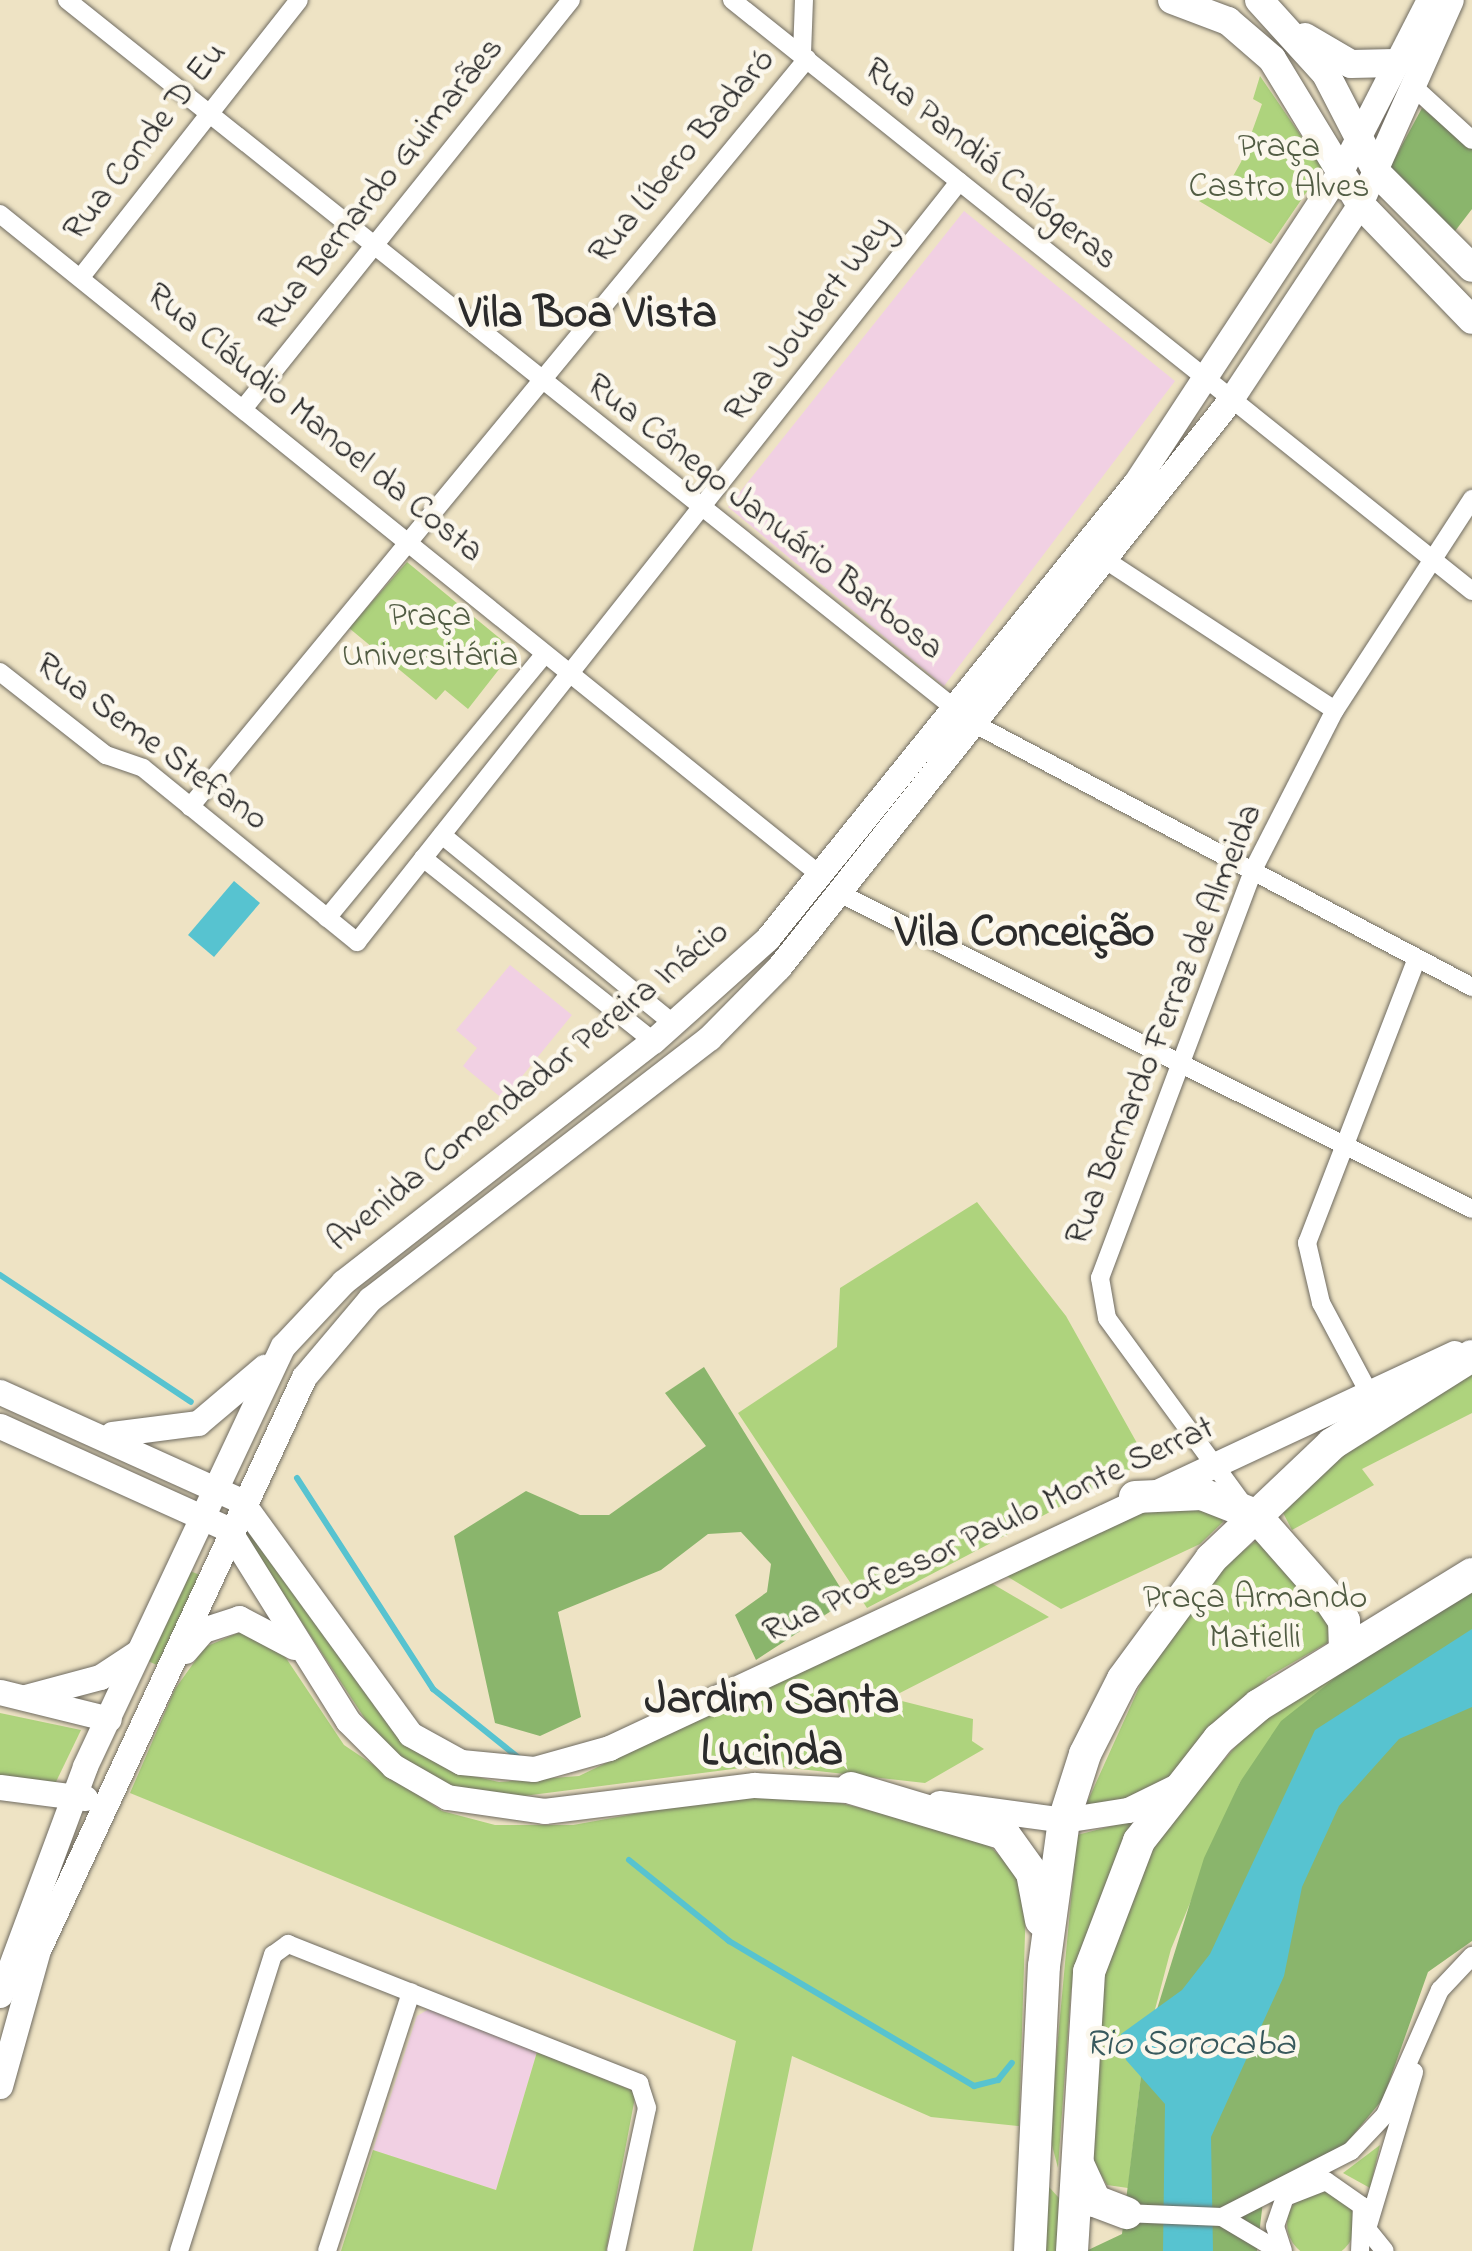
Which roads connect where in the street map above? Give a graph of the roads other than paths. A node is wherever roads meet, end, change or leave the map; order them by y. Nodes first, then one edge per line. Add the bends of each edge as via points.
1 (67, 0) edge
2 (300, 0) edge
3 (571, 0) edge
4 (732, 0) edge
5 (804, 0) edge
6 (1172, 0) edge
7 (1259, 0) edge
8 (1430, 0) edge
9 (1451, 0) edge
10 (1284, 25) junction
11 (804, 57) junction
12 (1396, 62) junction
13 (1417, 90) junction
14 (208, 114) junction
15 (1359, 132) junction
16 (1472, 140) edge
17 (1343, 167) junction
18 (1377, 173) junction
19 (960, 182) junction
20 (1360, 204) junction
21 (0, 214) edge
22 (374, 247) junction
23 (1472, 268) edge
24 (81, 277) junction
25 (1472, 320) edge
26 (1207, 380) junction
27 (539, 381) junction
28 (1231, 399) junction
29 (243, 410) junction
30 (1472, 499) edge
31 (702, 511) junction
32 (406, 538) junction
33 (1430, 558) junction
34 (1108, 561) junction
35 (1472, 591) edge
36 (545, 654) junction
37 (0, 672) edge
38 (571, 674) junction
39 (1334, 710) junction
40 (963, 717) junction
41 (190, 807) junction
42 (442, 835) junction
43 (384, 849) junction
44 (424, 858) junction
45 (1253, 870) junction
46 (411, 873) junction
47 (820, 875) junction
48 (839, 893) junction
49 (327, 918) junction
50 (356, 942) joint
51 (1417, 958) junction
52 (1472, 987) edge
53 (674, 1024) junction
54 (653, 1042) junction
55 (1182, 1070) junction
56 (1339, 1147) junction
57 (1472, 1208) edge
58 (1472, 1345) edge
59 (283, 1346) junction
60 (1472, 1356) edge
61 (1368, 1391) junction
62 (0, 1392) edge
63 (0, 1426) edge
64 (88, 1429) junction
65 (1210, 1465) junction
66 (216, 1490) junction
67 (1134, 1497) junction
68 (241, 1501) junction
69 (203, 1516) junction
70 (1254, 1516) junction
71 (228, 1529) junction
72 (1472, 1574) edge
73 (1344, 1648) junction
74 (142, 1649) junction
75 (316, 1668) junction
76 (169, 1670) junction
77 (13, 1694) edge
78 (109, 1719) junction
79 (126, 1754) junction
80 (1181, 1784) junction
81 (0, 1787) edge
82 (852, 1788) junction
83 (109, 1790) junction
84 (71, 1801) junction
85 (1064, 1820) junction
86 (1472, 1956) edge
87 (1044, 1966) junction
88 (411, 1992) junction
89 (0, 1995) edge
90 (1416, 2059) junction
91 (0, 2086) edge
92 (1035, 2138) junction
93 (1077, 2160) junction
94 (1297, 2186) junction
95 (1075, 2210) junction
96 (1128, 2213) junction
97 (1222, 2218) junction
98 (1367, 2230) junction
99 (1072, 2250) edge
100 (179, 2251) edge
101 (328, 2251) edge
102 (616, 2251) edge
103 (1030, 2251) edge
104 (1281, 2251) edge
105 (1360, 2251) edge
106 (1385, 2251) edge

1 - 14 street, Rua Cônego Januário Barbosa
2 - 14 street, Rua Conde D Eu
3 - 22 street, Rua Bernardo Guimarães
4 - 11 street, Rua Pandiá Calógeras
5 - 11 street
6 - 17 main road via 1228,21 1272,59
7 - 10 main road
8 - 12 main road, Avenida Comendador Pereira Inácio
9 - 13 main road, Avenida Comendador Pereira Inácio
10 - 12 main road via 1351,64
10 - 15 main road
11 - 19 street, Rua Pandiá Calógeras
11 - 27 street, Rua Líbero Badaró
12 - 15 main road, Avenida Comendador Pereira Inácio
13 - 16 street
13 - 18 main road, Avenida Comendador Pereira Inácio
14 - 22 street, Rua Cônego Januário Barbosa
14 - 24 street, Rua Conde D Eu
15 - 17 main road, Avenida Comendador Pereira Inácio
15 - 18 main road
17 - 20 main road
17 - 26 main road, Avenida Comendador Pereira Inácio
18 - 20 main road, Avenida Comendador Pereira Inácio
18 - 23 main road
19 - 26 street, Rua Pandiá Calógeras
19 - 31 street, Rua Joubert Wey
20 - 25 main road
20 - 28 main road, Avenida Comendador Pereira Inácio
21 - 24 street, Rua Cláudio Manoel da Costa
22 - 27 street, Rua Cônego Januário Barbosa
22 - 29 street, Rua Bernardo Guimarães
24 - 29 street, Rua Cláudio Manoel da Costa
26 - 28 street
26 - 40 main road, Avenida Comendador Pereira Inácio
27 - 31 street, Rua Cônego Januário Barbosa
27 - 32 street, Rua Líbero Badaró
28 - 33 street
28 - 34 main road, Avenida Comendador Pereira Inácio
29 - 32 street, Rua Cláudio Manoel da Costa
30 - 33 street, Rua Bernardo Ferraz de Almeida
31 - 38 street, Rua Joubert Wey
31 - 40 street, Rua Cônego Januário Barbosa
32 - 36 street, Rua Cláudio Manoel da Costa
32 - 41 street, Rua Líbero Badaró
33 - 35 street
33 - 39 street, Rua Bernardo Ferraz de Almeida
34 - 39 street
34 - 40 main road, Avenida Comendador Pereira Inácio
36 - 38 street, Rua Cláudio Manoel da Costa
36 - 43 street
37 - 41 street, Rua Seme Stefano
38 - 42 street, Rua Joubert Wey
38 - 47 street, Rua Cláudio Manoel da Costa
39 - 45 street, Rua Bernardo Ferraz de Almeida
40 - 45 street, Rua Cônego Januário Barbosa
40 - 47 main road, Avenida Comendador Pereira Inácio
40 - 48 main road, Avenida Comendador Pereira Inácio
41 - 49 street, Rua Seme Stefano
42 - 44 street, Rua Joubert Wey
42 - 53 street
43 - 46 street
43 - 49 street
44 - 46 street, Rua Joubert Wey
44 - 54 street
45 - 51 street, Rua Cônego Januário Barbosa
45 - 55 street, Rua Bernardo Ferraz de Almeida
46 - 50 street, Rua Joubert Wey
47 - 53 main road, Avenida Comendador Pereira Inácio
48 - 55 street
48 - 68 main road, Avenida Comendador Pereira Inácio via 709,1038 370,1299 304,1377
49 - 50 street, Rua Seme Stefano
51 - 52 street, Rua Cônego Januário Barbosa
51 - 56 street
53 - 54 main road, Avenida Comendador Pereira Inácio
54 - 59 main road, Avenida Comendador Pereira Inácio via 382,1249
55 - 56 street
55 - 65 street, Rua Bernardo Ferraz de Almeida via 1100,1295
56 - 57 street
56 - 61 street via 1307,1243 1309,1274
58 - 61 main road, Rua Professor Paulo Monte Serrat
59 - 64 main road via 198,1424 126,1437
59 - 66 main road, Avenida Comendador Pereira Inácio
60 - 70 highway via 1332,1444
61 - 65 main road, Rua Professor Paulo Monte Serrat
62 - 64 main road
63 - 69 main road
64 - 66 main road
65 - 67 main road, Rua Professor Paulo Monte Serrat
65 - 70 street, Rua Bernardo Ferraz de Almeida
66 - 68 main road
66 - 69 main road, Avenida Comendador Pereira Inácio
67 - 68 main road, Rua Professor Paulo Monte Serrat via 609,1748 513,1770 461,1762 410,1734
67 - 70 highway via 1202,1494
68 - 71 main road, Avenida Comendador Pereira Inácio
69 - 71 main road
69 - 74 main road, Avenida Comendador Pereira Inácio
70 - 73 highway via 1330,1600 1344,1621
70 - 85 highway via 1123,1679
71 - 75 main road
71 - 76 main road, Avenida Comendador Pereira Inácio
72 - 73 highway
73 - 80 highway via 1259,1705
74 - 77 main road via 100,1677
74 - 78 main road, Avenida Comendador Pereira Inácio
75 - 76 main road via 284,1636 239,1618 203,1630
75 - 82 main road via 348,1721 393,1766 482,1807 544,1812 754,1785
76 - 79 main road, Avenida Comendador Pereira Inácio
77 - 78 main road
78 - 79 main road
78 - 84 main road, Avenida Comendador Pereira Inácio
79 - 83 main road, Avenida Comendador Pereira Inácio
80 - 85 main road via 1128,1810
80 - 93 highway via 1134,1850 1089,1972
81 - 84 main road
82 - 85 main road
82 - 87 highway via 1004,1834 1032,1873
83 - 84 main road
83 - 91 main road, Avenida Comendador Pereira Inácio via 38,1950
84 - 89 main road, Avenida Comendador Pereira Inácio
85 - 87 highway
86 - 90 street via 1440,1990
87 - 92 highway
88 - 100 street via 295,1945 277,1949
88 - 101 street
88 - 102 street via 646,2090
90 - 94 street via 1370,2135
90 - 98 street
92 - 95 highway
92 - 103 highway
93 - 95 highway
93 - 96 highway via 1096,2201
94 - 97 street
94 - 98 street via 1341,2185 1362,2206
94 - 104 street via 1278,2210
95 - 96 street
95 - 99 highway
96 - 97 street
96 - 99 highway via 1093,2222
97 - 104 street
98 - 105 street
98 - 106 street

